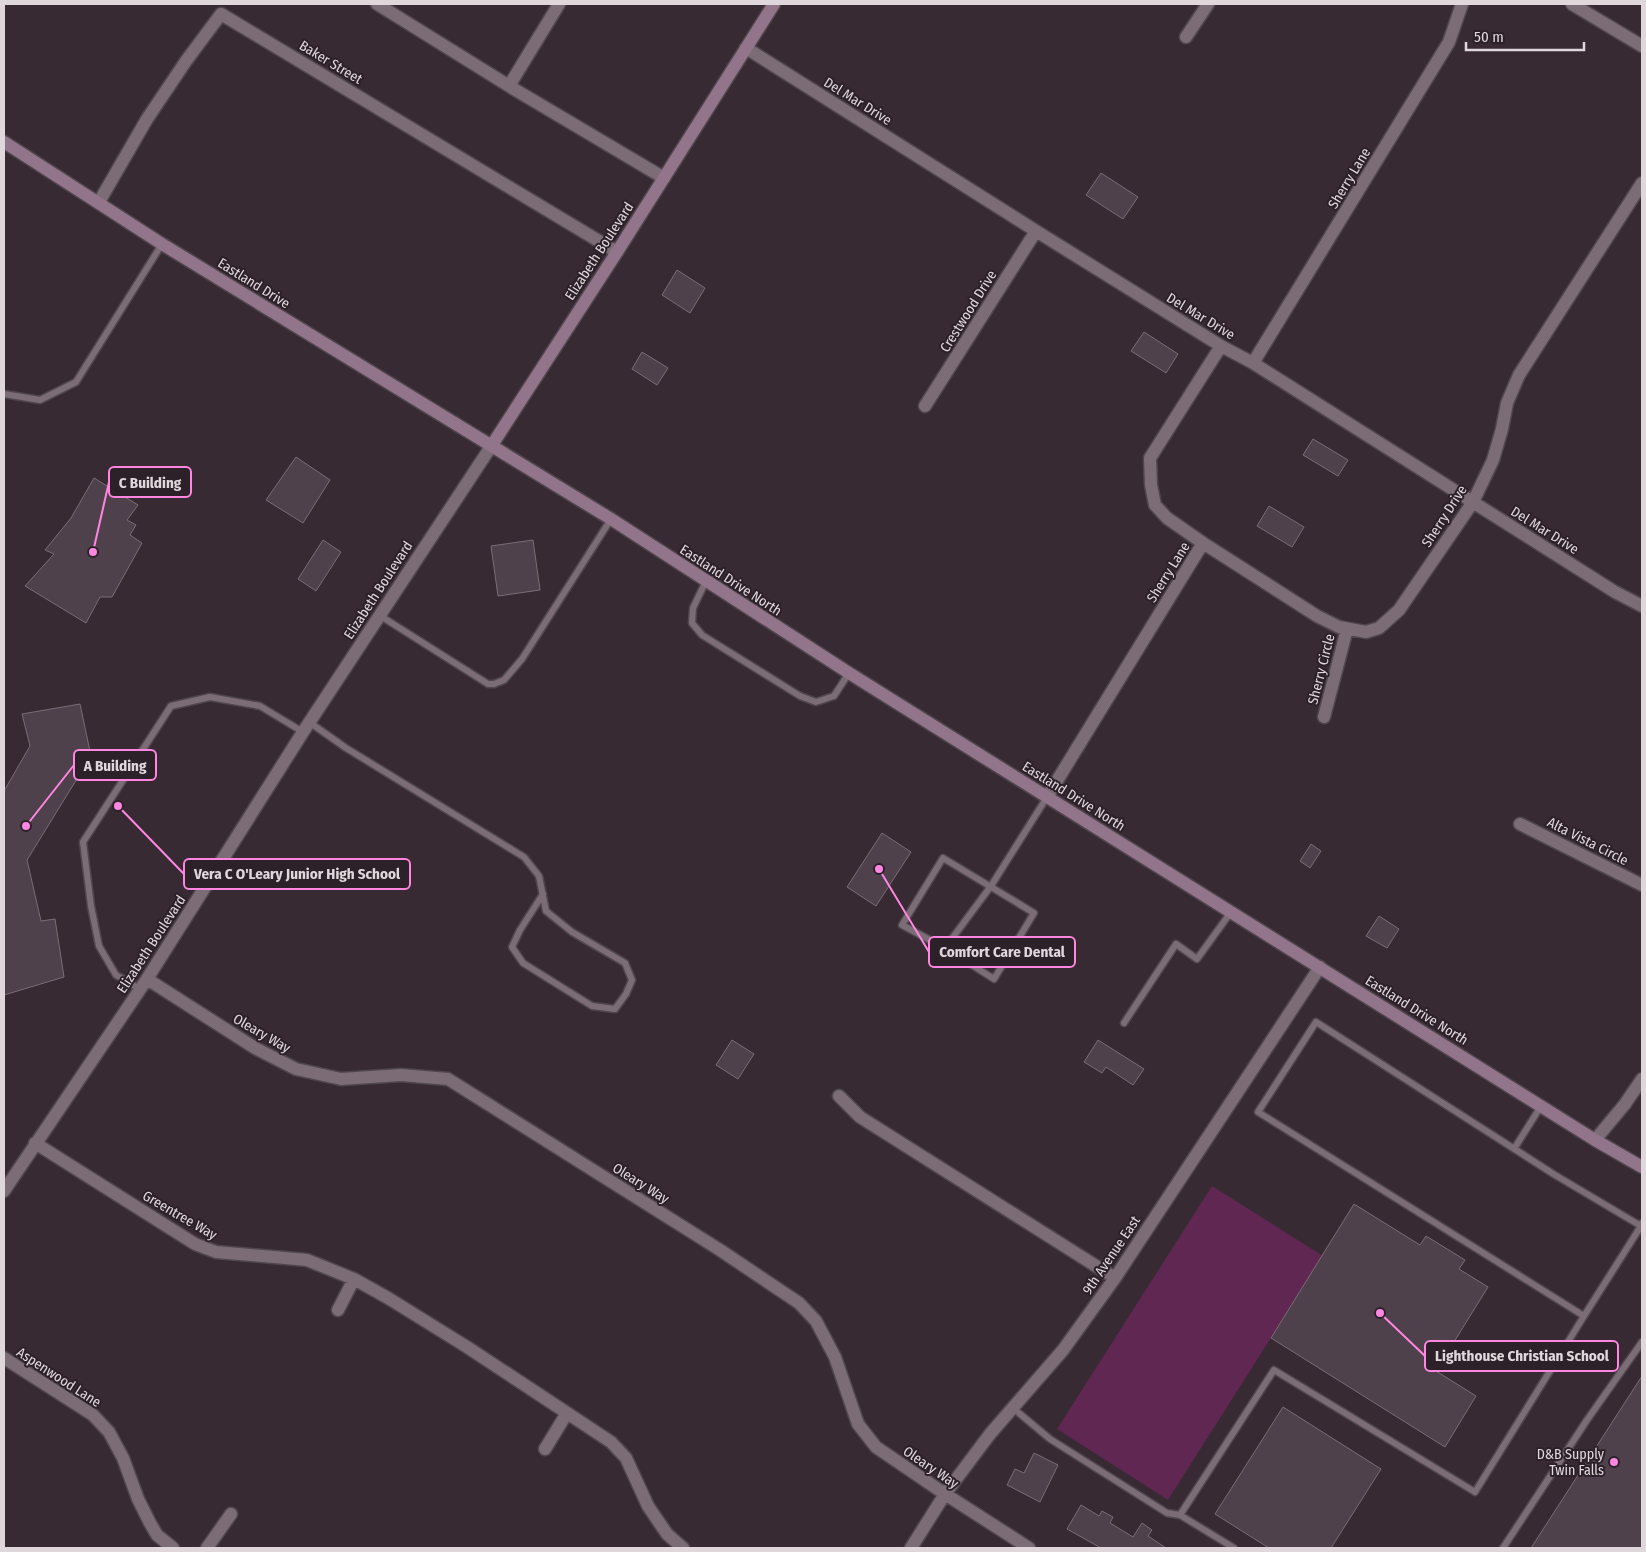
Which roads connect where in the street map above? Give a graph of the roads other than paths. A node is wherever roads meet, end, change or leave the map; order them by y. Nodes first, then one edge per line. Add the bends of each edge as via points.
1 (377, 4) edge
2 (560, 4) edge
3 (774, 4) edge
4 (1208, 4) edge
5 (1462, 4) edge
6 (1572, 4) edge
7 (1186, 36) dead end
8 (1642, 46) edge
9 (746, 48) junction
10 (509, 86) junction
11 (4, 142) edge
12 (664, 178) junction
13 (1642, 183) edge
14 (99, 202) junction
15 (1036, 231) junction
16 (162, 244) junction
17 (617, 252) junction
18 (1221, 346) junction
19 (1253, 363) junction
20 (4, 394) edge
21 (925, 406) dead end
22 (492, 445) junction
23 (1474, 502) junction
24 (611, 519) junction
25 (1203, 543) junction
26 (706, 581) junction
27 (1642, 606) edge
28 (379, 615) junction
29 (1347, 629) junction
30 (849, 673) junction
31 (1324, 717) dead end
32 (306, 727) junction
33 (1047, 797) junction
34 (1520, 824) dead end
35 (991, 886) junction
36 (1642, 886) edge
37 (543, 894) junction
38 (1232, 912) junction
39 (945, 948) junction
40 (1320, 967) junction
41 (144, 984) junction
42 (1124, 1023) dead end
43 (1642, 1079) edge
44 (840, 1096) dead end
45 (1541, 1106) junction
46 (1596, 1140) junction
47 (35, 1143) junction
48 (1514, 1149) junction
49 (1642, 1167) edge
50 (4, 1191) edge
51 (1642, 1226) edge
52 (1115, 1278) junction
53 (354, 1279) junction
54 (338, 1310) dead end
55 (1584, 1316) junction
56 (1642, 1342) edge
57 (4, 1358) edge
58 (1013, 1408) junction
59 (568, 1413) junction
60 (545, 1449) dead end
61 (945, 1494) junction
62 (231, 1514) dead end
63 (1180, 1514) junction
64 (173, 1548) edge
65 (207, 1548) edge
66 (684, 1548) edge
67 (911, 1548) edge
68 (1029, 1548) edge
69 (1234, 1548) edge
70 (1503, 1548) edge

1 - 10 street
2 - 10 street
3 - 9 main road, Elizabeth Boulevard
4 - 7 street
5 - 19 street, Sherry Lane via 1449,42
6 - 8 street
9 - 12 main road, Elizabeth Boulevard
9 - 15 street, Del Mar Drive
10 - 12 street
11 - 14 main road, Eastland Drive
12 - 17 main road, Elizabeth Boulevard
13 - 23 street, Sherry Drive via 1519,375 1507,403 1493,460
14 - 16 main road, Eastland Drive
14 - 17 street, Baker Street via 148,119 221,14
15 - 18 street, Del Mar Drive
15 - 21 street, Crestwood Drive
16 - 20 lane via 76,382 40,400
16 - 22 main road, Eastland Drive
17 - 22 main road, Elizabeth Boulevard
18 - 19 street, Del Mar Drive
18 - 25 street, Sherry Lane via 1150,458 1150,484 1155,505 1167,518
19 - 23 street, Del Mar Drive
22 - 24 main road, Eastland Drive North
22 - 28 street, Elizabeth Boulevard
23 - 27 street, Del Mar Drive
23 - 29 street, Sherry Drive via 1399,610 1379,628 1366,632
24 - 26 main road, Eastland Drive North
24 - 28 lane via 522,659 504,680 488,684
25 - 29 street, Sherry Drive via 1317,616
25 - 33 street, Sherry Lane
26 - 30 main road, Eastland Drive North
26 - 30 lane via 693,608 692,623 702,635 800,696 816,702 834,696
28 - 32 street, Elizabeth Boulevard
29 - 31 street, Sherry Circle
30 - 33 main road, Eastland Drive North
32 - 37 lane via 524,857 539,876
32 - 41 street, Elizabeth Boulevard
32 - 41 lane via 260,706 210,697 171,706 83,842 99,946 116,975
33 - 35 lane
33 - 38 main road, Eastland Drive North
34 - 36 street, Alta Vista Circle
35 - 39 lane
35 - 39 lane via 943,858 902,924
35 - 39 lane via 1034,913 994,979
37 - 37 lane via 546,911 572,932 625,964 632,980 615,1009 592,1006 523,963 512,946
38 - 40 main road, Eastland Drive North
38 - 42 lane via 1197,959 1176,944
40 - 45 main road, Eastland Drive North
40 - 52 street, 9th Avenue East
41 - 47 street, Elizabeth Boulevard
41 - 61 street, Oleary Way via 296,1069 341,1079 401,1075 448,1079 720,1250 799,1303 816,1321 835,1357 858,1424 876,1447
43 - 46 street
44 - 52 street via 860,1117
45 - 46 main road, Eastland Drive North
45 - 48 lane
46 - 49 main road, Eastland Drive North
47 - 50 street, Elizabeth Boulevard
47 - 53 street, Greentree Way via 195,1244 216,1252 308,1260
48 - 51 lane
48 - 55 lane via 1316,1022 1258,1112
51 - 55 lane
52 - 58 street, 9th Avenue East via 1063,1350
53 - 54 street
53 - 59 street, Greentree Way via 468,1347
55 - 63 lane via 1475,1492 1274,1370
56 - 70 lane
57 - 64 street, Aspenwood Lane via 93,1415 109,1432 150,1523
58 - 61 street, 9th Avenue East
58 - 63 lane via 1050,1439 1108,1476 1167,1513
59 - 60 street
59 - 66 street, Greentree Way via 611,1442 626,1458 648,1506 667,1534
61 - 67 street, 9th Avenue East
61 - 68 street, Oleary Way
62 - 65 street
63 - 69 lane

